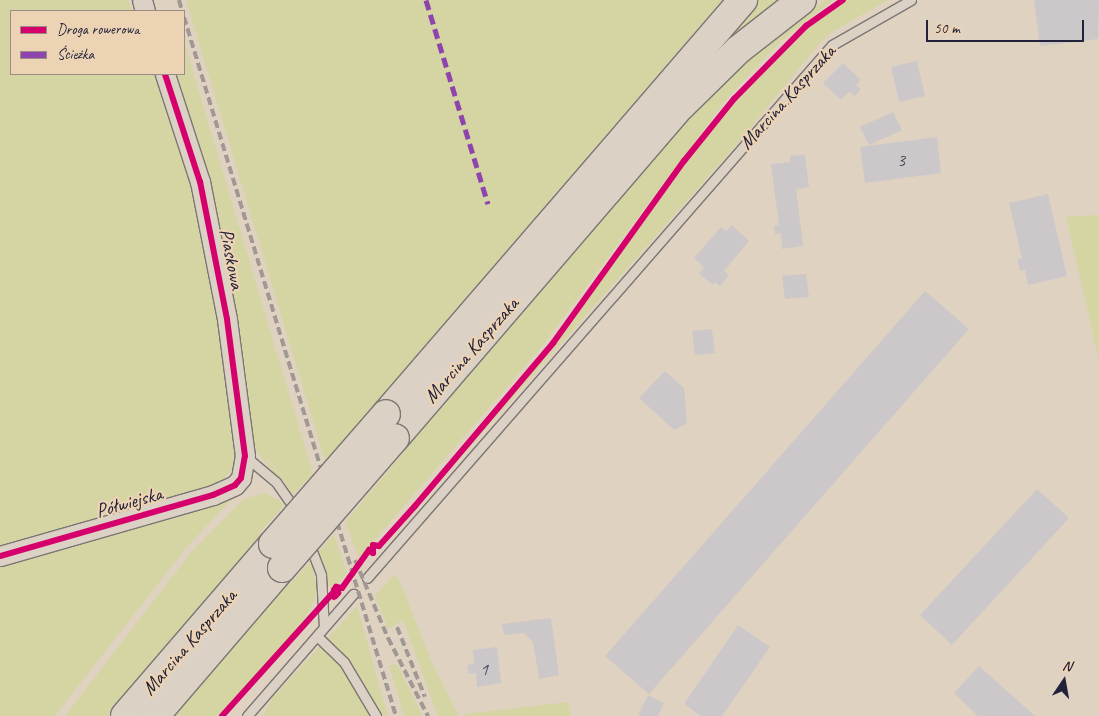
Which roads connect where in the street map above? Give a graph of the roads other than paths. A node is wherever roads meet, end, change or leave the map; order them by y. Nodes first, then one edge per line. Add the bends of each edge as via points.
1 (742, 0) edge
2 (802, 0) edge
3 (910, 0) edge
4 (165, 75) edge
5 (391, 426) junction
6 (245, 456) junction
7 (0, 556) edge
8 (278, 556) junction
9 (367, 578) dead end
10 (353, 594) dead end
11 (324, 627) junction
12 (317, 636) junction
13 (125, 716) edge
14 (155, 716) edge
15 (248, 716) edge
16 (376, 716) edge

1 - 5 main road, Marcina Kasprzaka
2 - 5 main road, Marcina Kasprzaka via 751,39 681,106
3 - 9 lane, Marcina Kasprzaka via 832,45
4 - 6 street, Piaskowa via 200,182 227,319
5 - 8 main road, Marcina Kasprzaka, bridge
6 - 7 street, Półwiejska via 241,478 227,490
6 - 11 lane via 276,482 294,507 321,575
8 - 13 main road, Marcina Kasprzaka
8 - 14 main road, Marcina Kasprzaka
10 - 11 lane
11 - 12 lane
12 - 15 lane
12 - 16 lane via 344,662

